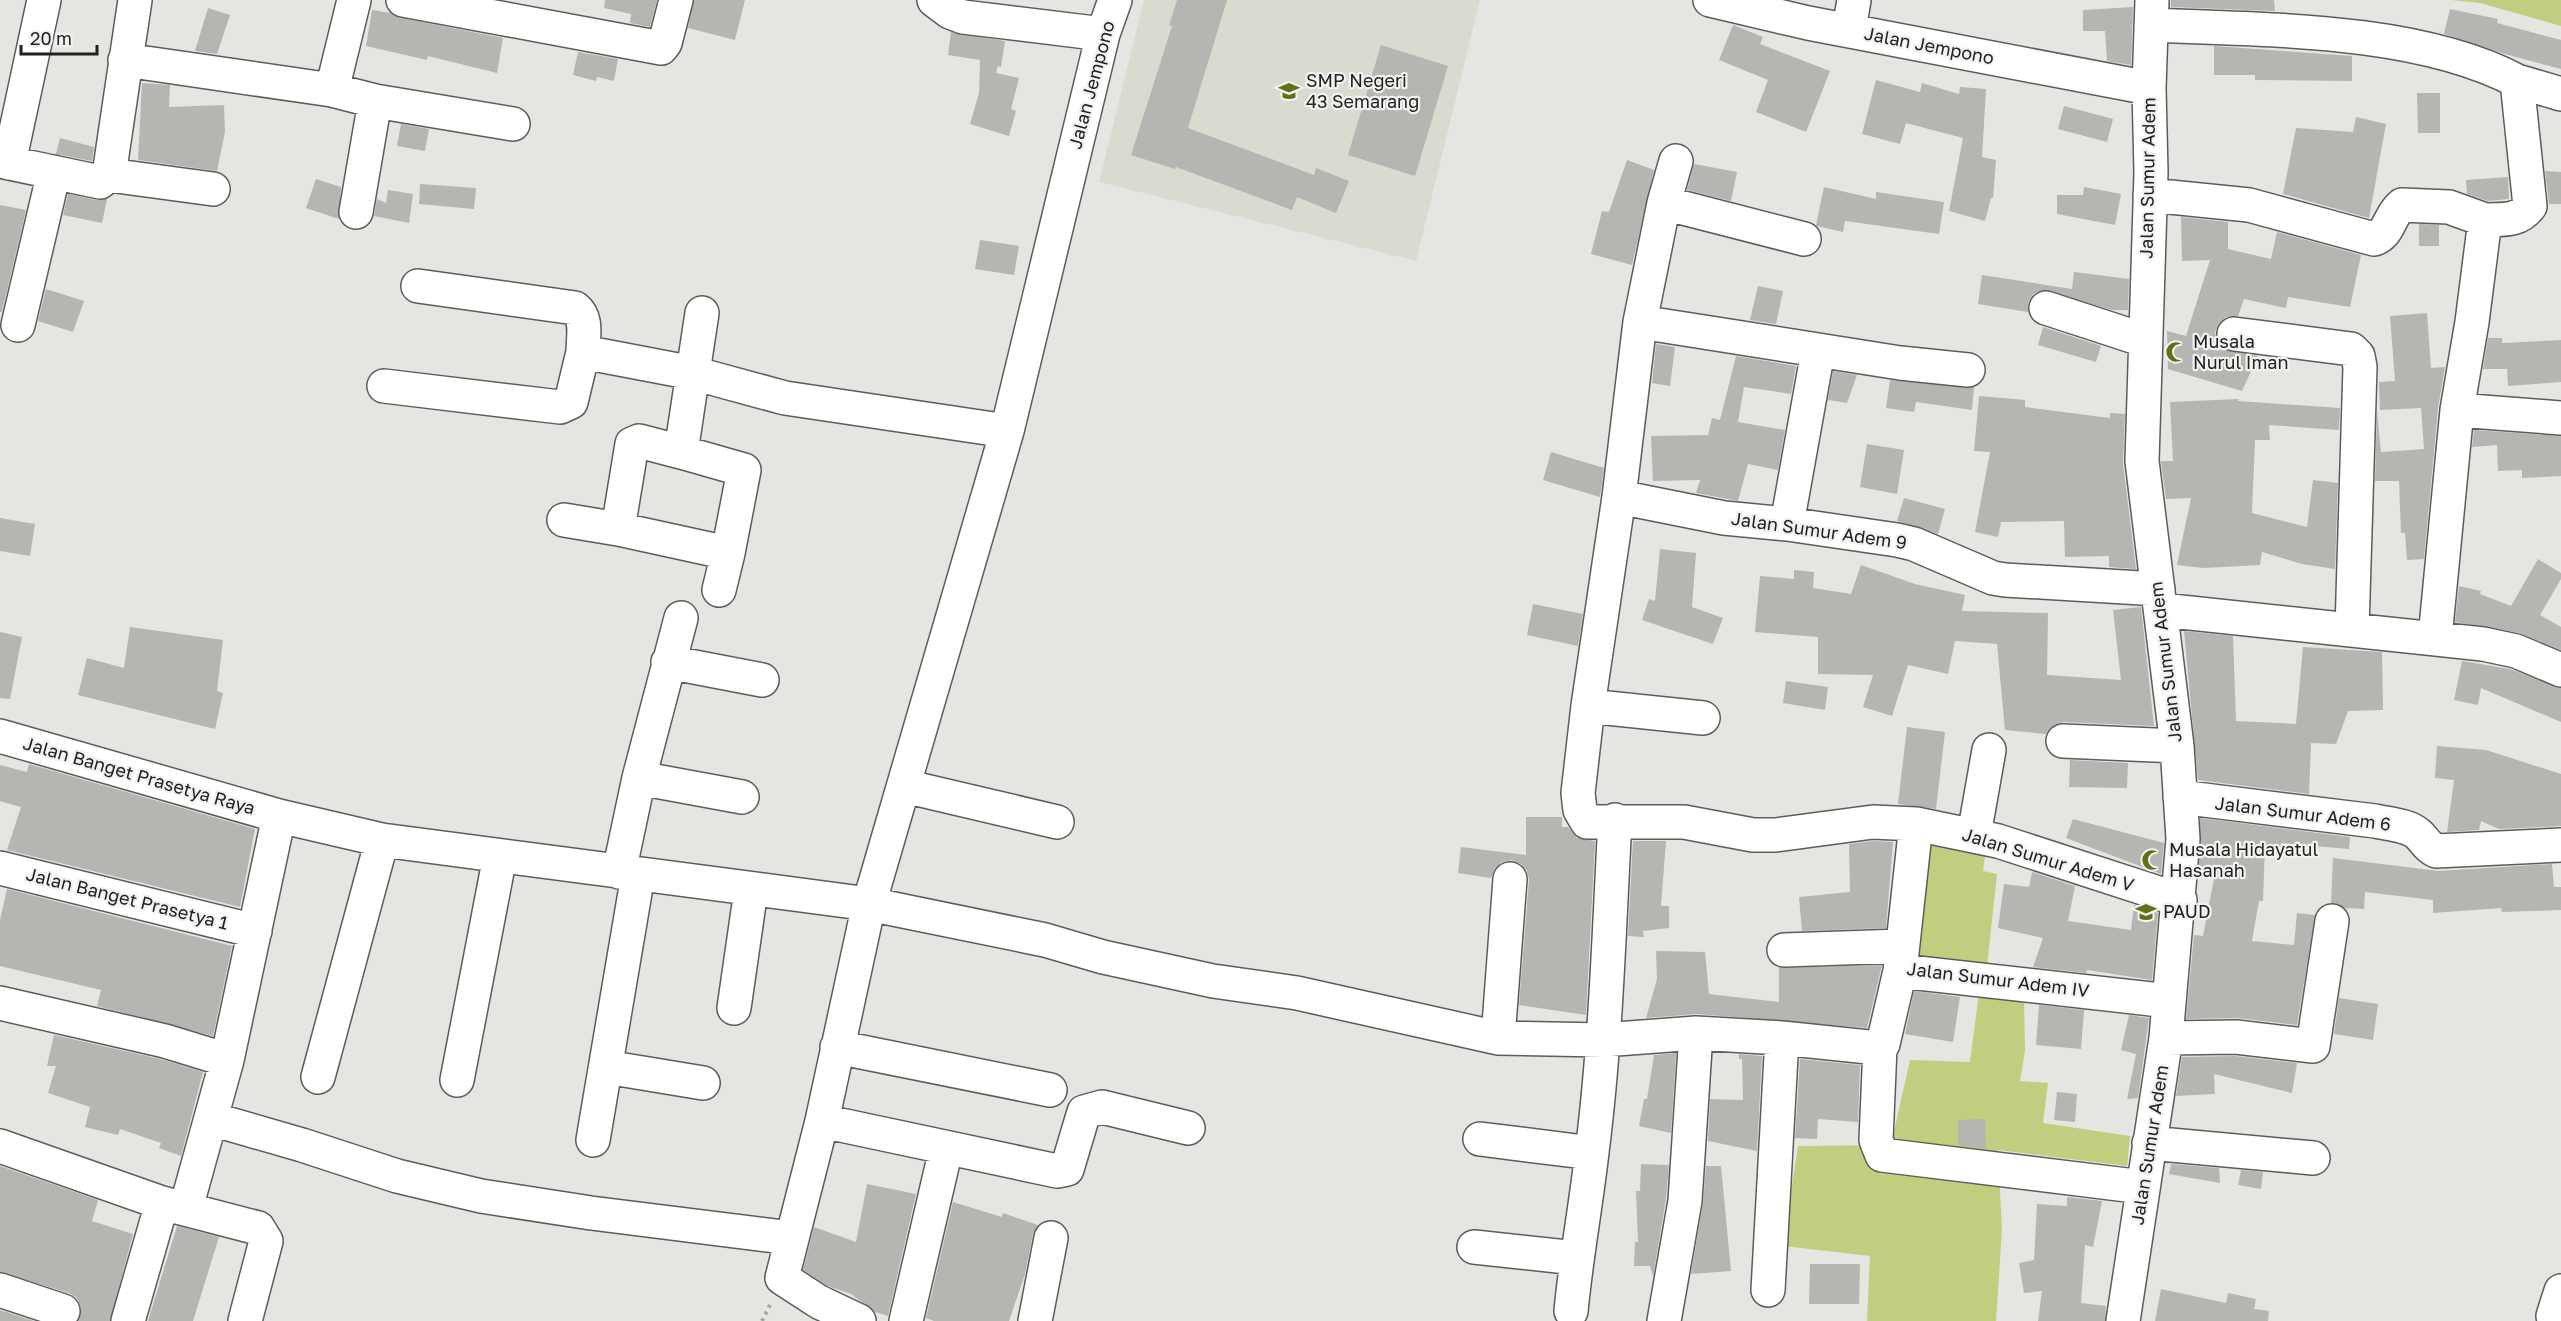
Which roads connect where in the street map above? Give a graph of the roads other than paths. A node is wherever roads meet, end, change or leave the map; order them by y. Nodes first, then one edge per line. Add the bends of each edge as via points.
1 (44, 0) edge
2 (135, 0) edge
3 (354, 0) edge
4 (404, 0) edge
5 (676, 0) edge
6 (934, 0) edge
7 (1115, 0) edge
8 (1710, 0) edge
9 (2152, 12) edge
10 (1852, 15) edge
11 (1104, 34) junction
12 (125, 60) junction
13 (2517, 81) junction
14 (2149, 88) junction
15 (332, 90) junction
16 (2561, 94) edge
17 (375, 101) junction
18 (513, 124) dead end
19 (1676, 161) dead end
20 (5, 162) edge
21 (54, 172) junction
22 (109, 174) junction
23 (213, 189) dead end
24 (2150, 195) junction
25 (1664, 203) junction
26 (356, 213) dead end
27 (2485, 220) junction
28 (1804, 238) dead end
29 (418, 286) dead end
30 (2046, 308) dead end
31 (702, 313) dead end
32 (1640, 322) junction
33 (18, 325) dead end
34 (2234, 334) dead end
35 (2144, 340) junction
36 (1818, 351) junction
37 (582, 352) junction
38 (1968, 370) dead end
39 (693, 373) junction
40 (384, 386) dead end
41 (2457, 410) junction
42 (2561, 417) edge
43 (1007, 431) junction
44 (681, 452) junction
45 (1619, 497) junction
46 (564, 520) dead end
47 (1787, 524) junction
48 (618, 529) junction
49 (728, 553) junction
50 (719, 590) dead end
51 (2160, 599) junction
52 (681, 618) dead end
53 (2352, 629) junction
54 (2435, 638) junction
55 (668, 662) junction
56 (2561, 670) edge
57 (762, 680) dead end
58 (1588, 706) junction
59 (1703, 718) dead end
60 (0, 736) edge
61 (2063, 741) dead end
62 (2176, 746) junction
63 (1989, 750) dead end
64 (639, 778) junction
65 (904, 786) junction
66 (742, 797) dead end
67 (2180, 797) junction
68 (279, 816) junction
69 (1615, 820) junction
70 (1057, 822) dead end
71 (1916, 824) junction
72 (1974, 836) junction
73 (382, 840) junction
74 (2561, 845) edge
75 (500, 856) junction
76 (0, 868) edge
77 (628, 874) junction
78 (1510, 879) dead end
79 (751, 890) junction
80 (2180, 900) junction
81 (869, 904) junction
82 (2332, 921) dead end
83 (255, 931) junction
84 (1784, 950) dead end
85 (1900, 958) junction
86 (2169, 1001) junction
87 (0, 1003) edge
88 (734, 1008) dead end
89 (1696, 1033) junction
90 (1498, 1038) junction
91 (1782, 1038) junction
92 (2166, 1038) junction
93 (1603, 1040) junction
94 (837, 1047) junction
95 (1880, 1047) junction
96 (227, 1060) junction
97 (606, 1067) junction
98 (318, 1077) dead end
99 (458, 1080) dead end
100 (703, 1083) dead end
101 (1050, 1090) dead end
102 (212, 1119) junction
103 (822, 1121) junction
104 (1188, 1128) dead end
105 (1480, 1139) dead end
106 (593, 1140) dead end
107 (2149, 1143) junction
108 (0, 1146) edge
109 (946, 1149) junction
110 (1592, 1153) junction
111 (2313, 1158) dead end
112 (2143, 1187) junction
113 (174, 1206) junction
114 (785, 1237) junction
115 (1051, 1238) dead end
116 (1474, 1247) dead end
117 (1576, 1258) junction
118 (0, 1290) edge
119 (1768, 1290) dead end
120 (63, 1311) dead end
121 (1571, 1311) dead end
122 (854, 1319) edge
123 (128, 1321) edge
124 (245, 1321) edge
125 (906, 1321) edge
126 (1035, 1321) edge
127 (1664, 1321) edge
128 (2123, 1321) edge

1 - 20 street
2 - 12 street
3 - 15 street
4 - 5 street via 661,48
6 - 11 street via 963,17
7 - 11 street, Jalan Jempono
8 - 10 street, Jalan Jempono
9 - 13 street via 2430,50 2496,70
9 - 14 street, Jalan Sumur Adem
10 - 14 street, Jalan Jempono
11 - 43 street, Jalan Jempono
12 - 15 street
12 - 22 street
13 - 16 street
13 - 27 street via 2529,206 2523,216 2515,219
14 - 24 street, Jalan Sumur Adem
15 - 17 street
17 - 18 street
17 - 26 street
19 - 25 street
20 - 21 street
21 - 22 street via 100,182
21 - 33 street
22 - 23 street
24 - 27 street via 2249,205 2374,239 2385,232 2402,205 2449,207
24 - 35 street, Jalan Sumur Adem
25 - 28 street
25 - 32 street
27 - 41 street
29 - 37 street via 575,308 584,322
30 - 35 street
31 - 39 street
32 - 36 street
32 - 45 street
34 - 53 street via 2350,349 2358,356
35 - 51 street, Jalan Sumur Adem via 2142,460
36 - 38 street
36 - 47 street
37 - 39 street
37 - 40 street via 571,402 560,407
39 - 43 street via 785,398
39 - 44 street
41 - 42 street
41 - 54 street
43 - 65 street, Jalan Jempono
44 - 48 street via 639,441 632,444
44 - 49 street via 744,470
45 - 47 street, Jalan Sumur Adem 9 via 1724,518
45 - 58 street
46 - 48 street
47 - 51 street, Jalan Sumur Adem 9 via 1906,542 1993,578
48 - 49 street
49 - 50 street
51 - 53 street, Jalan Sumur Adem 9
51 - 62 street, Jalan Sumur Adem
52 - 55 street
53 - 54 street, Jalan Sumur Adem 9
54 - 56 street, Jalan Sumur Adem 9 via 2516,651
55 - 57 street
55 - 64 street
58 - 59 street
58 - 69 street, Jalan Sumur Adem V via 1578,793 1580,810 1587,822
60 - 68 street, Jalan Banget Prasetya Raya
61 - 62 street
62 - 67 street, Jalan Sumur Adem
63 - 72 street
64 - 66 street
64 - 77 street
65 - 70 street
65 - 81 street, Jalan Jempono
67 - 74 street, Jalan Sumur Adem 6 via 2375,821 2406,828 2436,851
67 - 80 street, Jalan Sumur Adem
68 - 73 street, Jalan Banget Prasetya Raya
68 - 83 street
69 - 71 street, Jalan Sumur Adem V via 1684,822 1776,835 1873,822
69 - 93 street
71 - 72 street, Jalan Sumur Adem V
71 - 85 street, Jalan Sumur Adem IV
72 - 80 street, Jalan Sumur Adem V
73 - 75 street, Jalan Banget Prasetya Raya
73 - 98 street
75 - 77 street, Jalan Banget Prasetya Raya
75 - 99 street
76 - 83 street, Jalan Banget Prasetya 1
77 - 79 street, Jalan Banget Prasetya Raya
77 - 97 street
78 - 90 street
79 - 81 street, Jalan Banget Prasetya Raya
79 - 88 street
80 - 86 street, Jalan Sumur Adem
81 - 90 street, Jalan Banget Prasetya Raya via 1045,939 1103,957 1213,981 1297,993
81 - 94 street, Jalan Jempono
82 - 92 street via 2313,1046 2236,1037
83 - 96 street
84 - 85 street
85 - 86 street, Jalan Sumur Adem IV
85 - 95 street
86 - 92 street, Jalan Sumur Adem
87 - 96 street via 165,1041
89 - 91 street, Jalan Banget Prasetya Raya
89 - 93 street, Jalan Banget Prasetya Raya
89 - 127 street via 1685,1201
90 - 93 street, Jalan Banget Prasetya Raya
91 - 95 street, Jalan Banget Prasetya Raya
91 - 119 street
92 - 107 street, Jalan Sumur Adem
93 - 110 street
94 - 101 street
94 - 103 street, Jalan Jempono
95 - 112 street via 1876,1140 1882,1155
96 - 102 street
97 - 100 street
97 - 106 street
102 - 113 street
102 - 114 street via 397,1176 481,1197
103 - 109 street
103 - 114 street, Jalan Jempono
104 - 109 street via 1093,1108 1084,1112 1067,1169 1057,1171
105 - 110 street
107 - 111 street
107 - 112 street, Jalan Sumur Adem
108 - 113 street
109 - 125 street
110 - 117 street
112 - 128 street, Jalan Sumur Adem
113 - 123 street
113 - 124 street via 258,1228 264,1233 266,1241
114 - 122 street, Jalan Jempono via 782,1278
115 - 126 street
116 - 117 street
117 - 121 street
118 - 120 street

